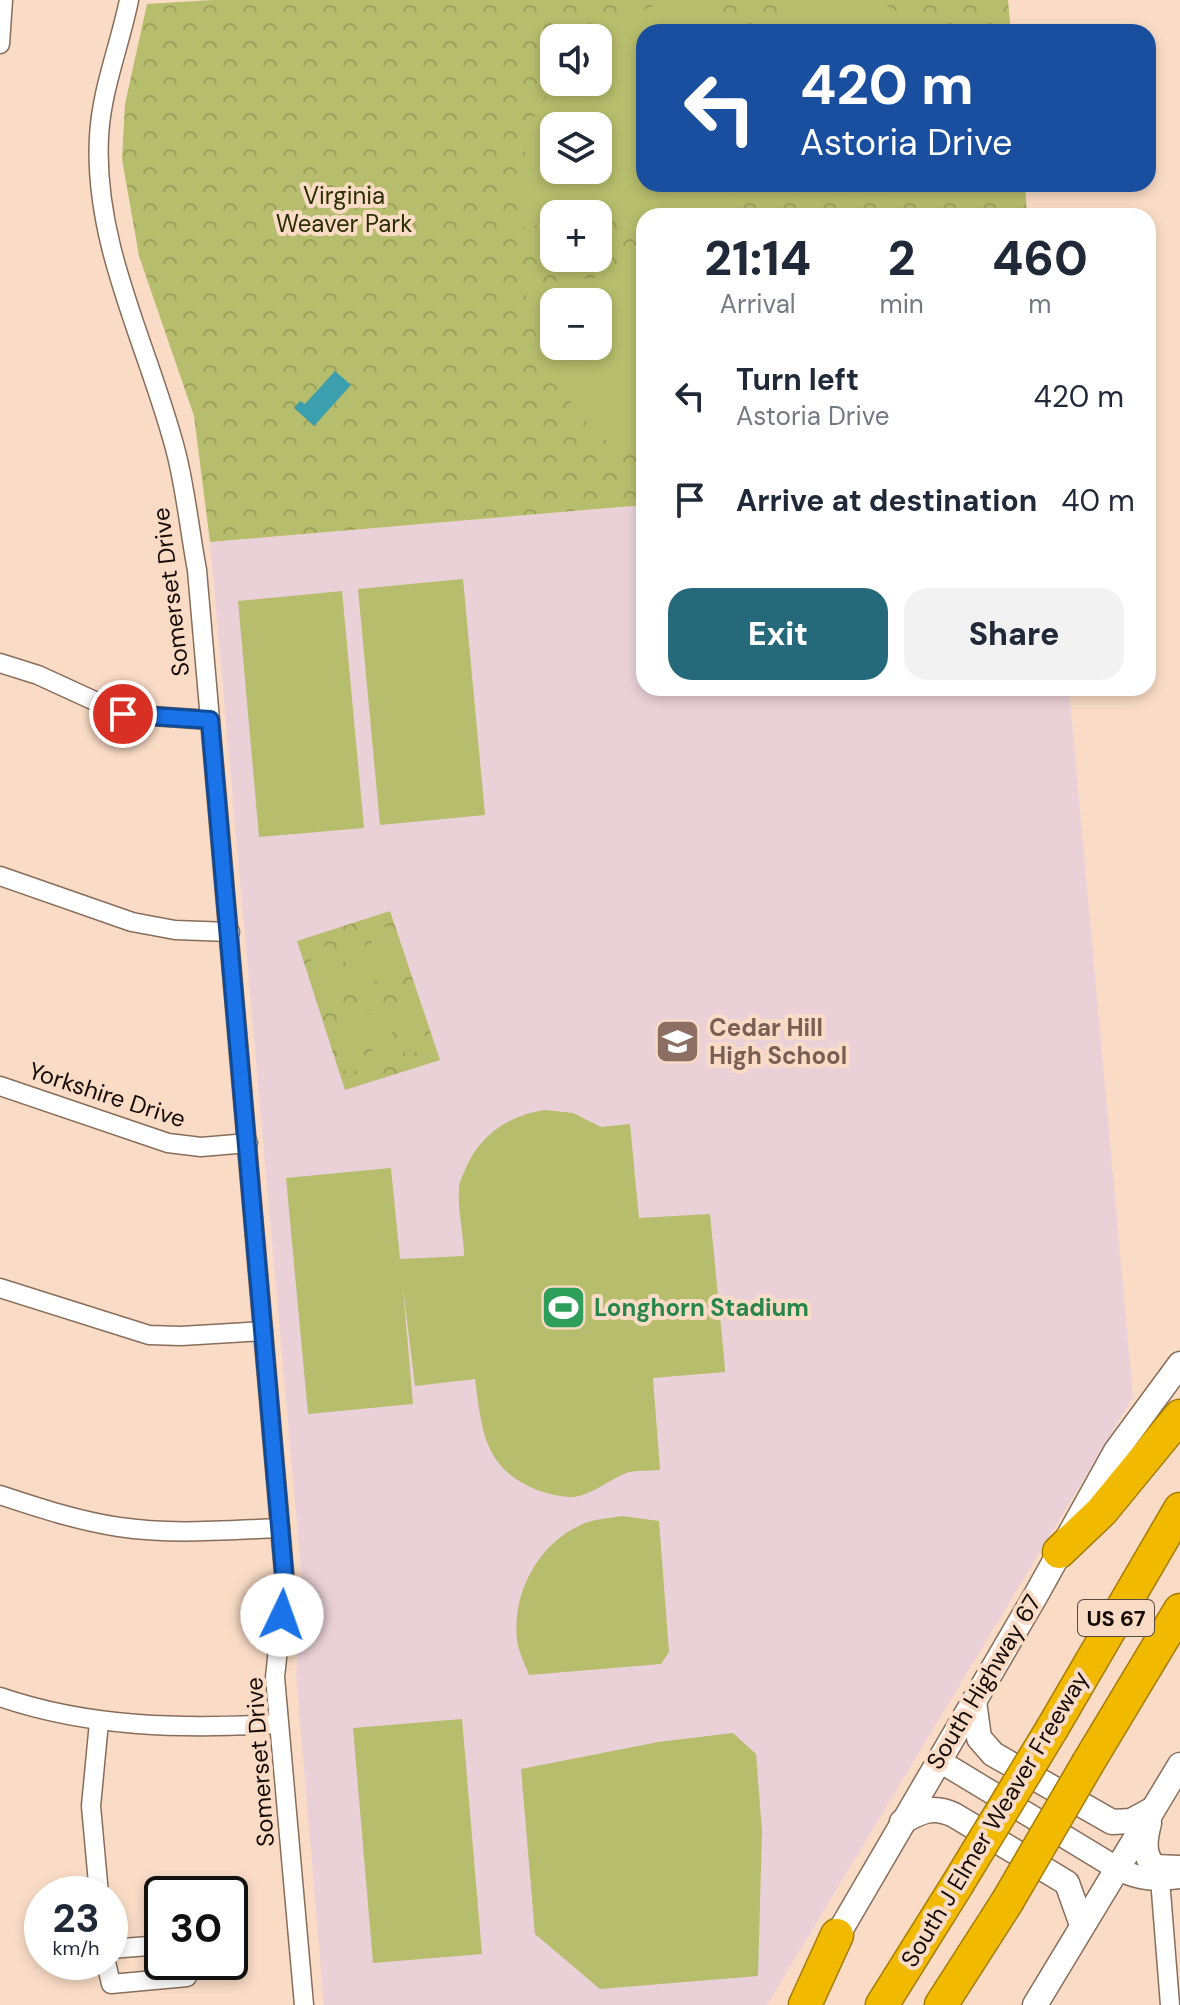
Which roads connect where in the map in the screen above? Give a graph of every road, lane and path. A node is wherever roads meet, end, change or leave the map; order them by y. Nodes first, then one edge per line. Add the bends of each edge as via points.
1 (3, 0) edge
2 (129, 0) edge
3 (0, 44) edge
4 (0, 663) edge
5 (210, 720) junction
6 (0, 876) edge
7 (230, 932) junction
8 (0, 1086) edge
9 (248, 1143) junction
10 (0, 1288) edge
11 (263, 1331) junction
12 (1180, 1364) edge
13 (1180, 1416) edge
14 (0, 1495) edge
15 (1180, 1509) edge
16 (280, 1528) junction
17 (1059, 1552) junction
18 (1180, 1610) edge
19 (0, 1697) edge
20 (974, 1701) junction
21 (99, 1722) junction
22 (278, 1724) junction
23 (938, 1760) junction
24 (1180, 1765) edge
25 (1153, 1809) junction
26 (901, 1822) junction
27 (1118, 1869) junction
28 (1173, 1875) edge
29 (97, 1876) edge
30 (1082, 1925) junction
31 (837, 1935) junction
32 (110, 1980) edge
33 (154, 1980) edge
34 (304, 2005) edge
35 (795, 2005) edge
36 (805, 2005) edge
37 (882, 2005) edge
38 (941, 2005) edge
39 (1035, 2005) edge
40 (1170, 2005) edge

1 - 3 street
2 - 5 street, Somerset Drive via 101,107 100,186 114,255 177,457 197,570
4 - 5 street via 123,714
5 - 7 street, Somerset Drive
6 - 7 street via 132,922
7 - 9 street, Somerset Drive
8 - 9 street, Yorkshire Drive via 168,1143
9 - 11 street, Somerset Drive
10 - 11 street via 149,1335
11 - 16 street, Somerset Drive
12 - 17 main road, South Highway 67 via 1116,1451
13 - 17 highway via 1102,1511
14 - 16 street via 120,1527
15 - 37 highway, South J Elmer Weaver Freeway / US 67, bridge
16 - 22 street, Somerset Drive via 285,1584 275,1677
17 - 20 main road, South Highway 67
18 - 38 highway, South J Elmer Weaver Freeway / US 67, bridge
19 - 21 street
20 - 23 main road, South Highway 67
20 - 25 main road via 979,1738 993,1754 1112,1822 1131,1821
21 - 22 street via 203,1728
21 - 29 street via 91,1806
22 - 34 street, Somerset Drive
23 - 26 main road, South Highway 67
23 - 27 street
24 - 25 main road
25 - 27 main road
25 - 28 main road via 1145,1843 1149,1861
26 - 30 main road via 930,1809 954,1815 1067,1883
26 - 31 main road, South Highway 67
27 - 28 street via 1136,1878
27 - 30 main road
28 - 40 street
30 - 39 main road
31 - 35 main road, South Highway 67
31 - 36 highway
32 - 33 street

